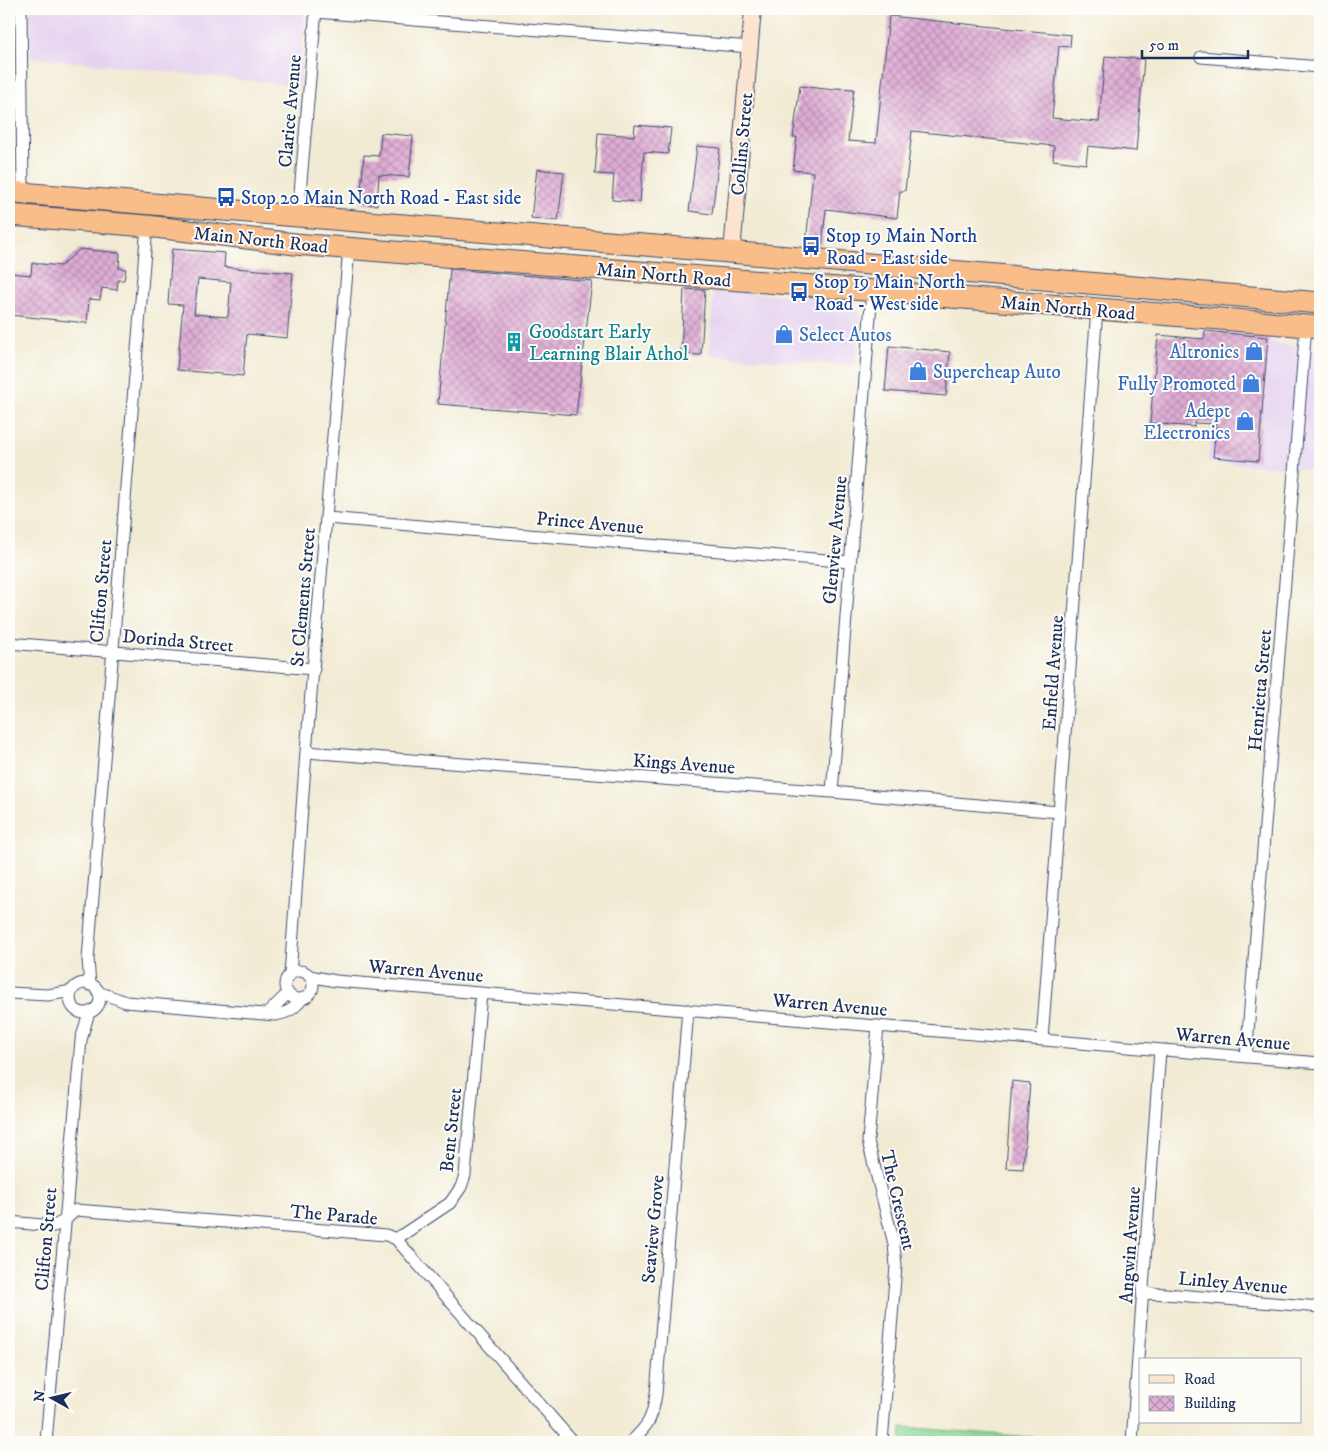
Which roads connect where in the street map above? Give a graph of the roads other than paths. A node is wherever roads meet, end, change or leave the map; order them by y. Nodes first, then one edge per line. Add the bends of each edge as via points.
1 (21, 9) edge
2 (753, 9) edge
3 (316, 10) edge
4 (750, 47) junction
5 (1201, 57) dead end
6 (1320, 67) edge
7 (9, 84) edge
8 (23, 84) junction
9 (16, 193) edge
10 (148, 204) junction
11 (9, 215) edge
12 (298, 216) junction
13 (147, 226) junction
14 (296, 244) junction
15 (350, 248) junction
16 (732, 252) junction
17 (874, 265) junction
18 (729, 279) junction
19 (1098, 285) junction
20 (872, 291) junction
21 (1320, 303) edge
22 (1097, 309) junction
23 (1313, 327) edge
24 (326, 518) junction
25 (850, 562) junction
26 (9, 643) edge
27 (112, 652) junction
28 (314, 668) junction
29 (306, 752) junction
30 (832, 792) junction
31 (1059, 812) junction
32 (292, 949) junction
33 (307, 974) junction
34 (290, 975) junction
35 (336, 981) junction
36 (481, 992) junction
37 (9, 993) edge
38 (288, 993) junction
39 (81, 994) junction
40 (306, 996) junction
41 (126, 1002) junction
42 (93, 1009) junction
43 (688, 1010) junction
44 (268, 1014) junction
45 (878, 1026) junction
46 (81, 1040) junction
47 (1042, 1040) junction
48 (1160, 1050) junction
49 (1246, 1057) junction
50 (1320, 1063) edge
51 (9, 1222) edge
52 (64, 1222) junction
53 (396, 1239) junction
54 (1142, 1292) junction
55 (1320, 1307) edge
56 (46, 1442) edge
57 (573, 1442) edge
58 (631, 1442) edge
59 (882, 1442) edge
60 (1132, 1442) edge

1 - 8 street
2 - 4 street, Collins Street
3 - 4 street
3 - 12 street, Clarice Avenue
4 - 16 street, Collins Street
5 - 6 street
7 - 8 lane
8 - 9 street
9 - 10 highway, Main North Road
10 - 12 highway, Main North Road
10 - 13 highway
11 - 13 highway, Main North Road
12 - 14 highway
12 - 16 highway, Main North Road
13 - 14 highway, Main North Road
13 - 27 street, Clifton Street
14 - 15 highway, Main North Road
15 - 18 highway, Main North Road
15 - 24 street, St Clements Street
16 - 17 highway, Main North Road
16 - 18 highway, Collins Street
17 - 19 highway, Main North Road
17 - 20 highway
18 - 20 highway, Main North Road
19 - 21 highway, Main North Road
19 - 22 highway
20 - 22 highway, Main North Road
20 - 25 street, Glenview Avenue
22 - 23 highway, Main North Road
22 - 31 street, Enfield Avenue
23 - 49 street, Henrietta Street
24 - 25 street, Prince Avenue
24 - 28 street, St Clements Street
25 - 30 street, Glenview Avenue
26 - 27 street, Dorinda Street
27 - 28 street, Dorinda Street
27 - 39 street, Clifton Street via 88,959
28 - 29 street, St Clements Street
29 - 30 street, Kings Avenue
29 - 32 street, St Clements Street
30 - 31 street, Kings Avenue
31 - 47 street, Enfield Avenue
32 - 33 street
32 - 34 street, St Clements Street
33 - 34 street
33 - 35 street, Warren Avenue
33 - 40 street via 313,987
34 - 38 street via 286,984
35 - 36 street, Warren Avenue
35 - 40 street, Warren Avenue
36 - 43 street, Warren Avenue
36 - 53 street, Bent Street via 461,1187 450,1203
37 - 39 street, Warren Avenue
38 - 40 street via 296,999
38 - 44 street
39 - 41 street, Warren Avenue
39 - 42 street, Warren Avenue via 84,1013
39 - 42 street, Clifton Street via 99,997
39 - 46 street, Clifton Street
40 - 44 street, Warren Avenue via 286,1014
41 - 42 street, Warren Avenue
41 - 44 street, Warren Avenue
42 - 46 street, Clifton Street
43 - 45 street, Warren Avenue
43 - 58 street, Seaview Grove via 656,1394 646,1427
45 - 47 street, Warren Avenue
45 - 59 street, The Crescent via 868,1141 894,1244 896,1266
46 - 52 street, Clifton Street
47 - 48 street, Warren Avenue
48 - 49 street, Warren Avenue
48 - 54 street, Angwin Avenue
49 - 50 street, Warren Avenue
51 - 52 street via 54,1226
52 - 53 street, The Parade via 76,1210 386,1235
52 - 56 street, Clifton Street
53 - 57 street, The Parade
54 - 55 street, Linley Avenue
54 - 60 street, Angwin Avenue

